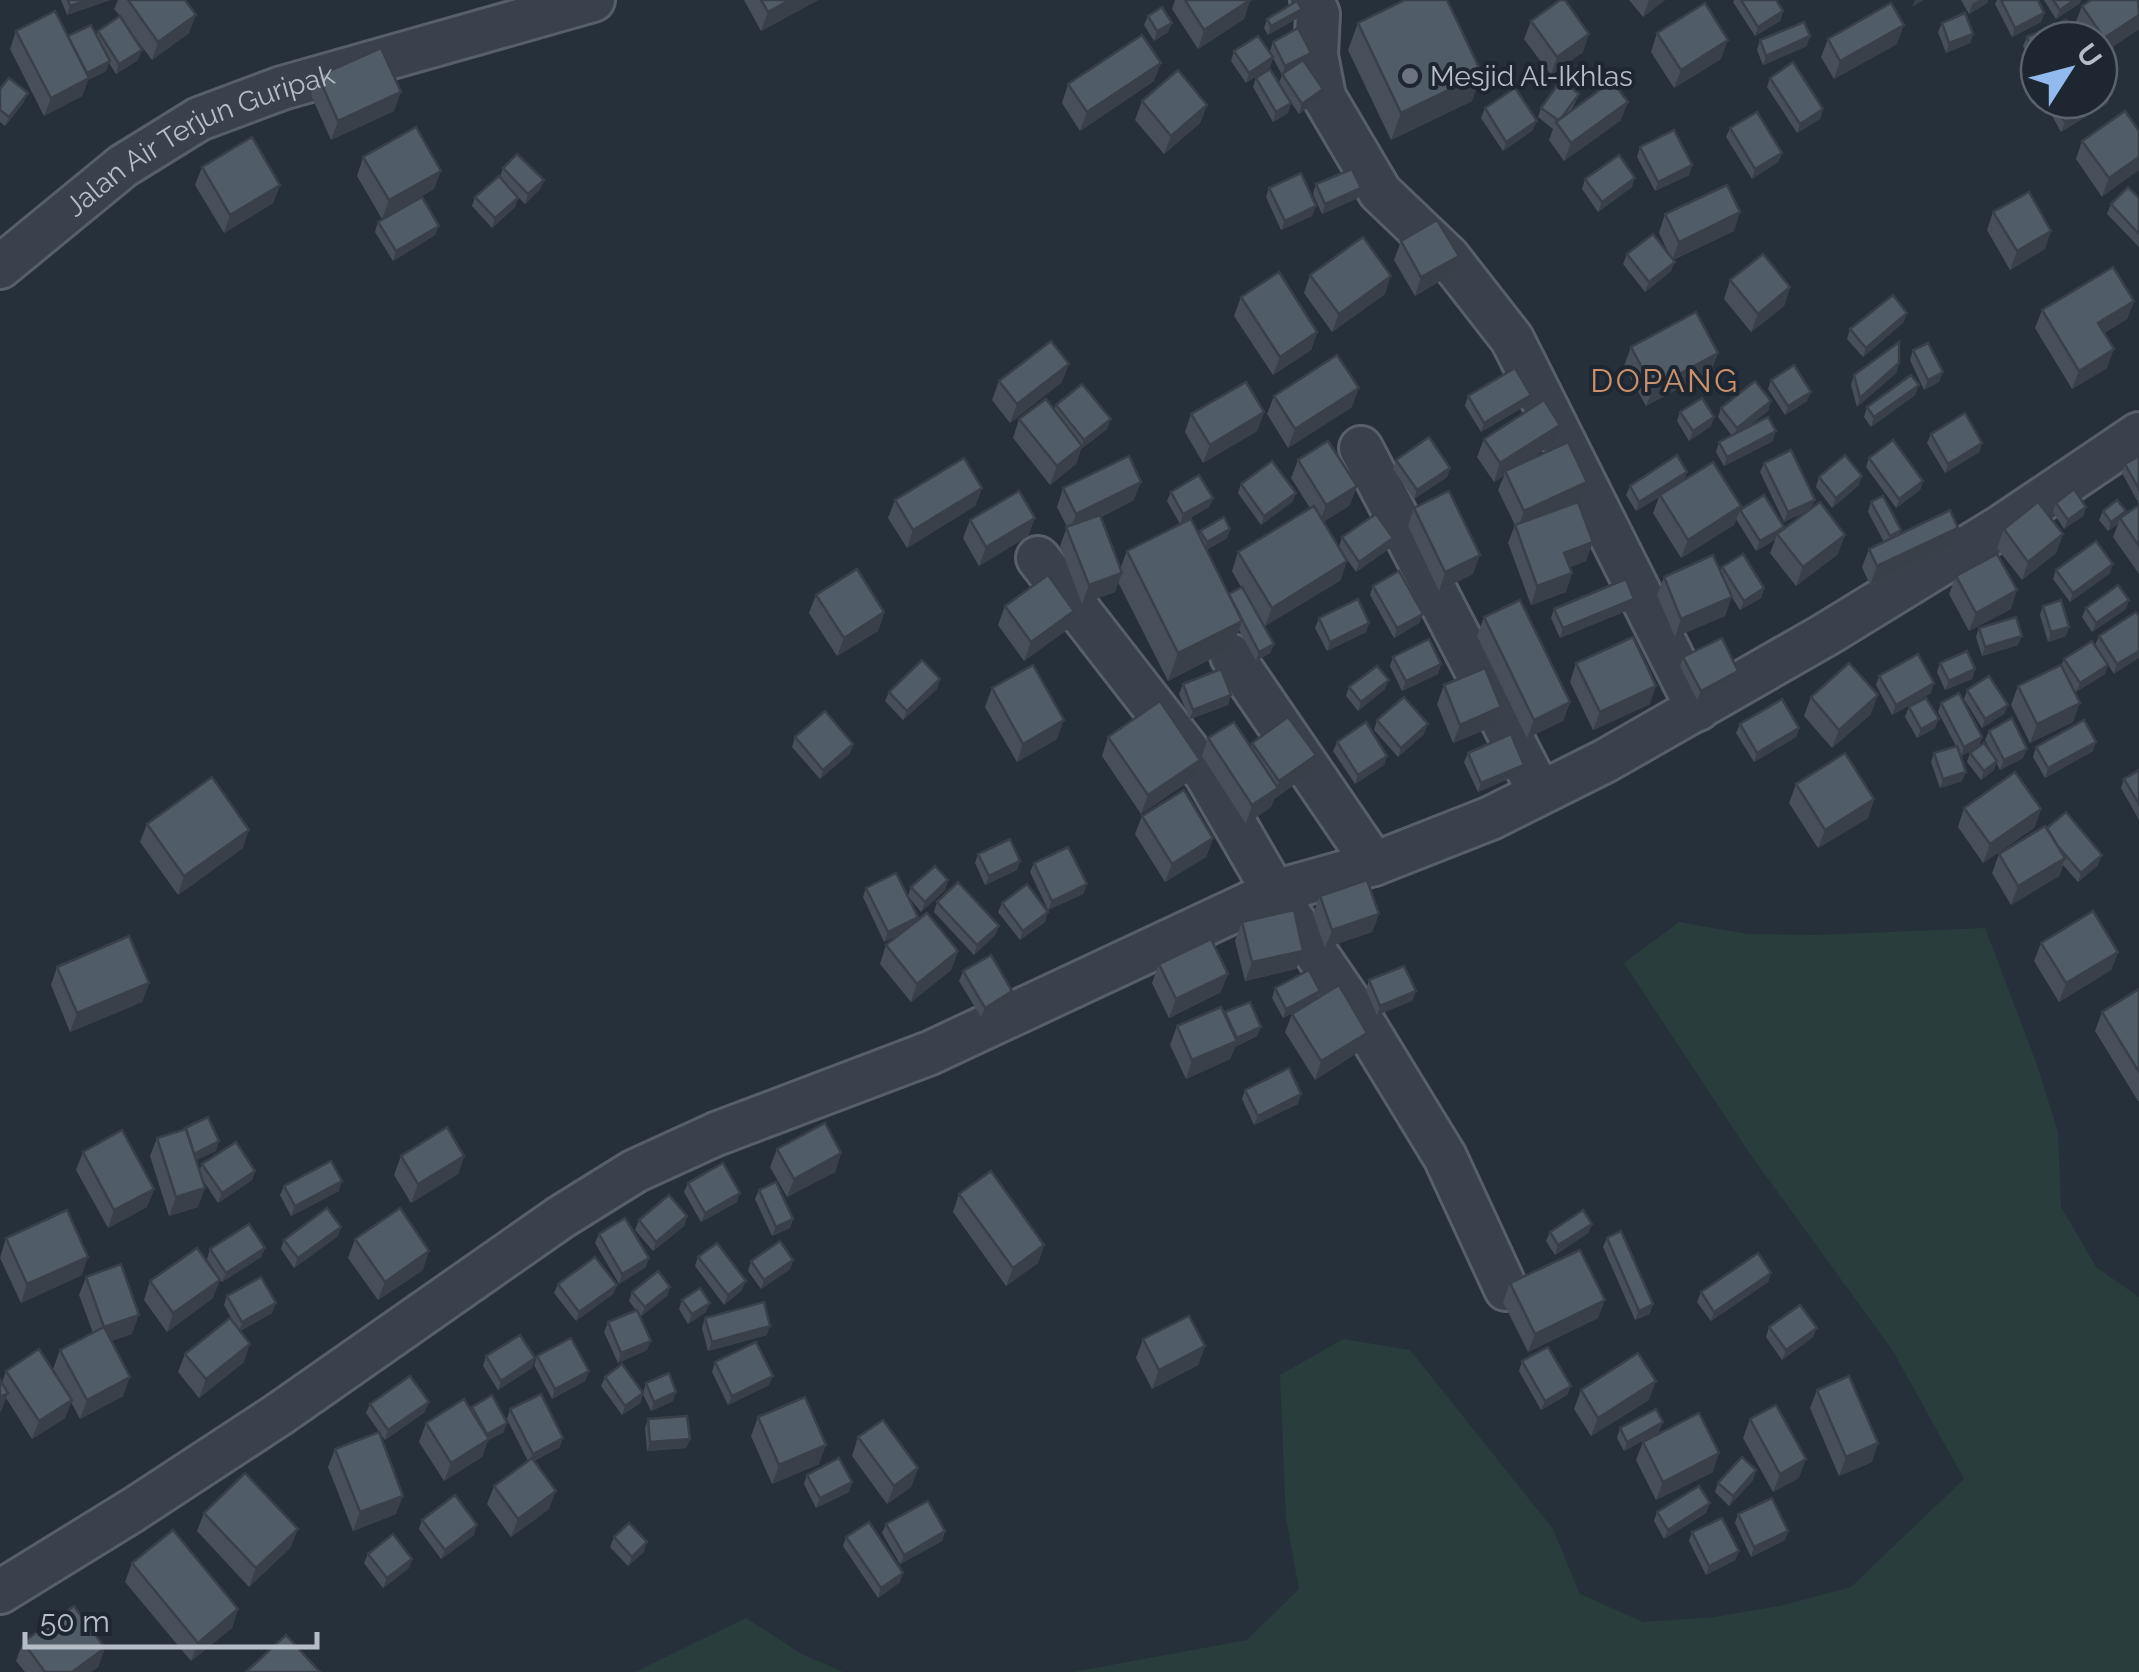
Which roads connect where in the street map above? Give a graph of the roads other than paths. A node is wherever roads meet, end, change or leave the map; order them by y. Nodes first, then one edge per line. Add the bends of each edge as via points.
1 (594, 0) edge
2 (1312, 0) edge
3 (0, 267) edge
4 (2139, 434) edge
5 (1361, 448) dead end
6 (1038, 558) dead end
7 (1232, 656) edge
8 (1698, 709) junction
9 (1540, 794) junction
10 (1374, 864) junction
11 (1274, 892) junction
12 (1506, 1290) edge
13 (0, 1591) edge

1 - 3 street, Jalan Air Terjun Guripak via 282,88 199,120 123,166
2 - 8 street via 1324,97 1380,192 1448,257 1512,339
4 - 8 street via 2001,527
5 - 9 street
6 - 11 street via 1206,774
7 - 10 street
8 - 9 street
9 - 10 street
10 - 11 street
11 - 12 street via 1444,1157
11 - 13 street via 930,1053 635,1171 278,1415

